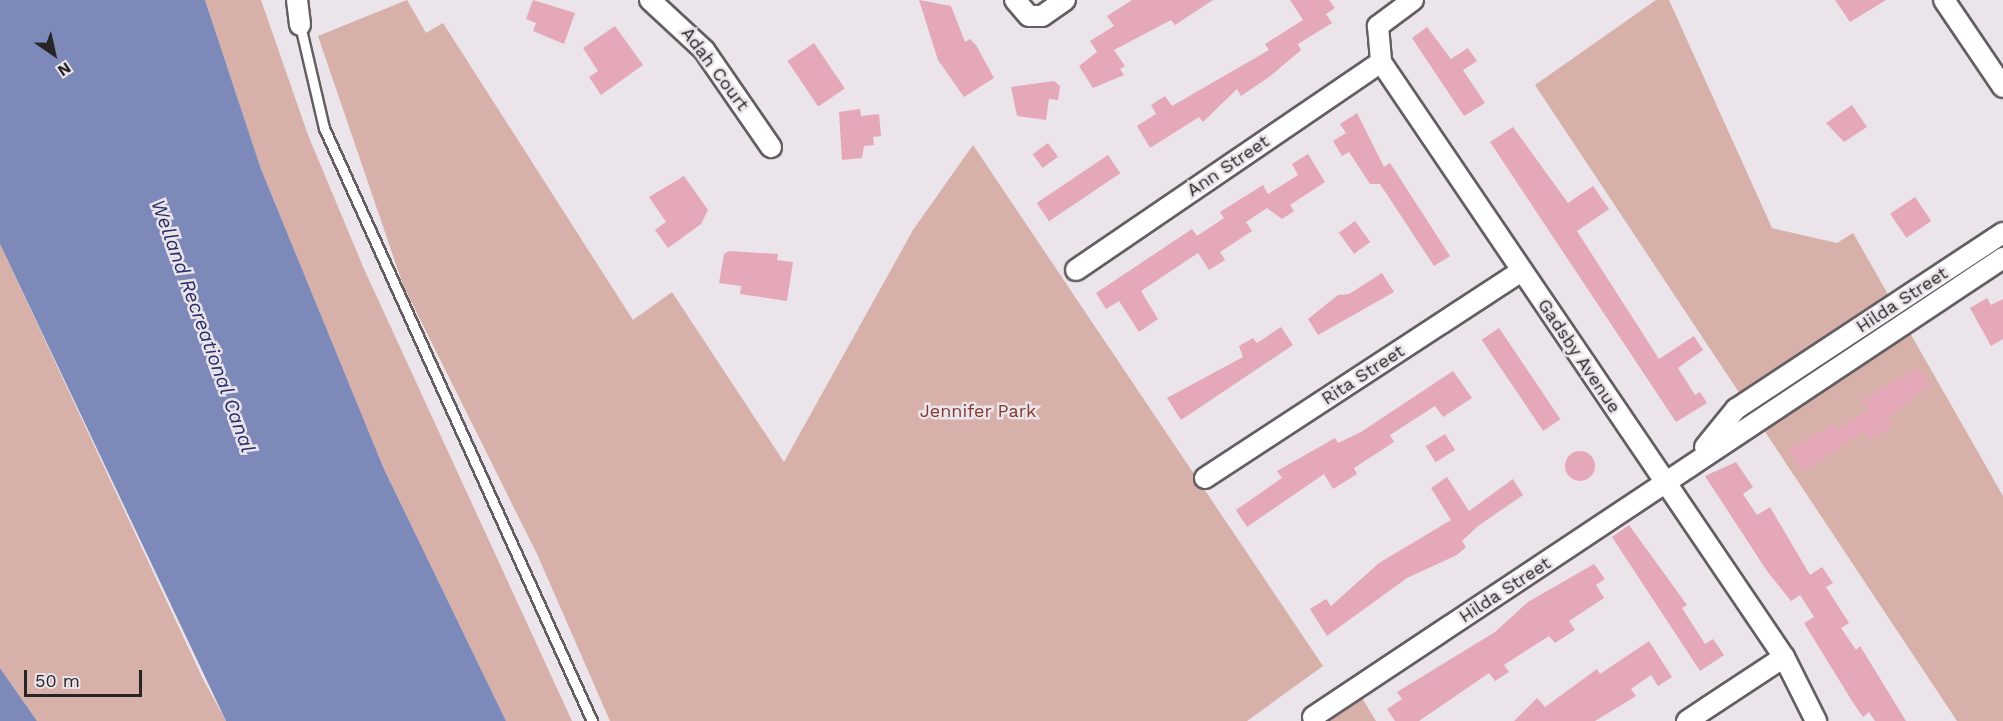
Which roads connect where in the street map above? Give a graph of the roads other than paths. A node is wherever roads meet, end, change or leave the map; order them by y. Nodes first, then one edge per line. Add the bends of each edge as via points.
1 (297, 0) edge
2 (650, 0) edge
3 (1015, 0) edge
4 (1065, 0) edge
5 (1413, 0) edge
6 (1944, 0) edge
7 (300, 25) joint
8 (1381, 62) junction
9 (2003, 87) edge
10 (771, 147) dead end
11 (2003, 233) edge
12 (2003, 258) edge
13 (1076, 270) dead end
14 (1521, 272) junction
15 (1696, 462) junction
16 (1204, 478) dead end
17 (1666, 483) junction
18 (1784, 657) junction
19 (1313, 717) dead end
20 (592, 721) edge
21 (1687, 721) edge
22 (1816, 721) edge

1 - 7 street
2 - 10 street, Adah Court via 704,50
3 - 4 street via 1029,16 1042,16
5 - 8 street, Gadsby Avenue via 1378,26
6 - 9 street
7 - 20 lane via 324,128
8 - 13 street, Ann Street
8 - 14 street, Gadsby Avenue
11 - 15 street, Hilda Street via 1736,409
12 - 15 street, Hilda Street
14 - 16 street, Rita Street
14 - 17 street, Gadsby Avenue
15 - 17 street, Hilda Street
17 - 18 street, Gadsby Avenue
17 - 19 street, Hilda Street
18 - 21 street
18 - 22 street, Gadsby Avenue

